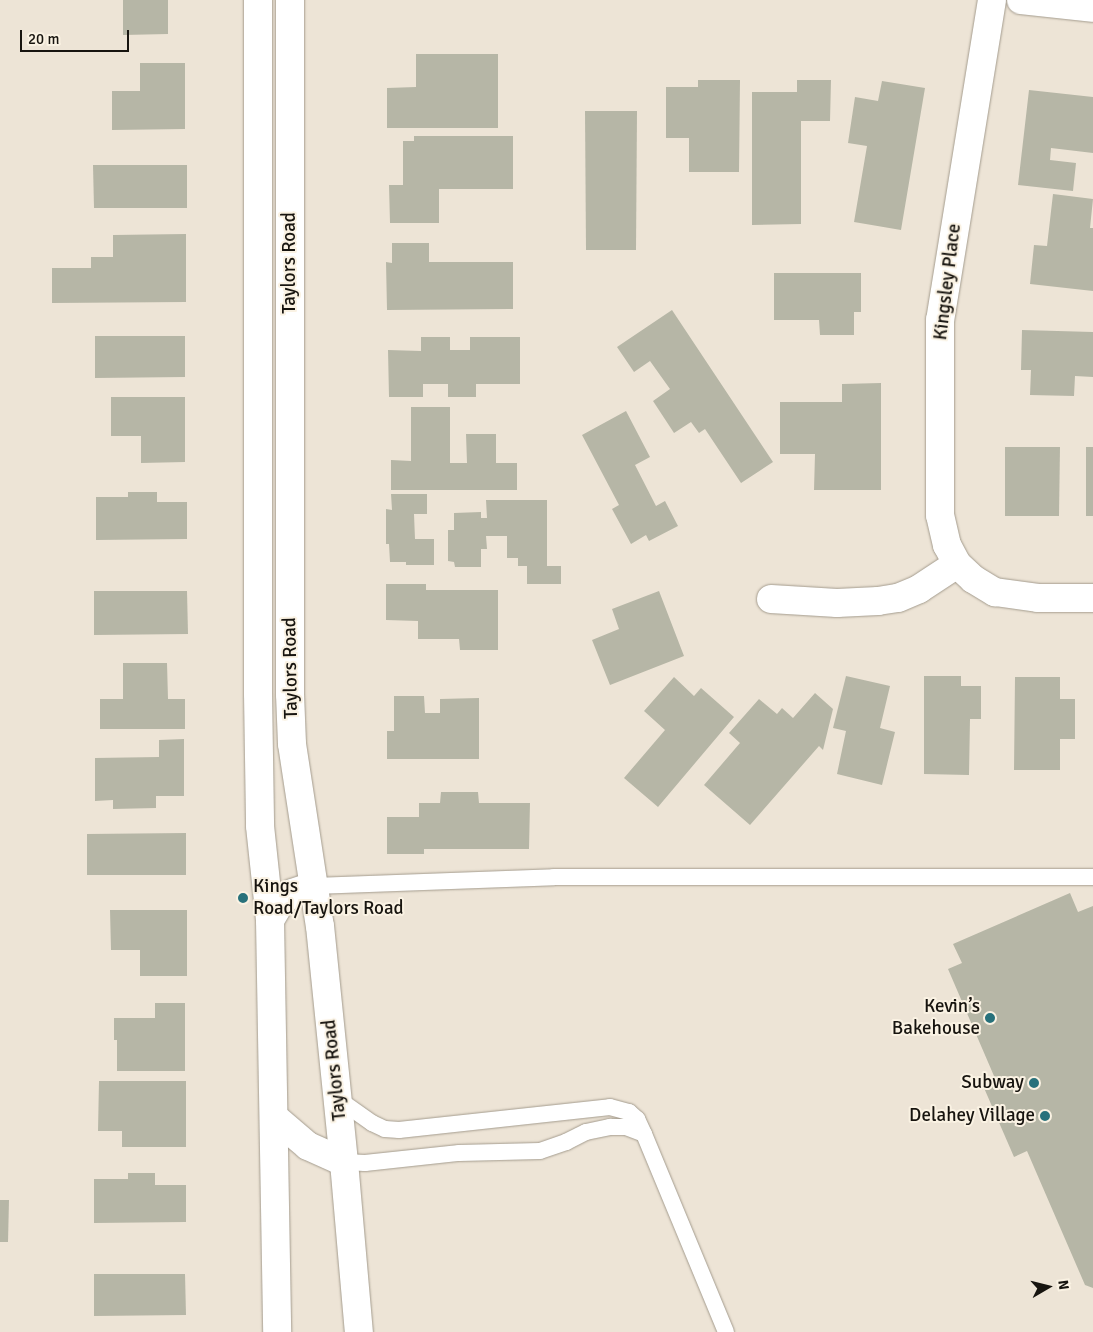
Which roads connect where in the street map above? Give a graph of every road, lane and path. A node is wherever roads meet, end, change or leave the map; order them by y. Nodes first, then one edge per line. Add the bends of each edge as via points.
1 (258, 0) edge
2 (290, 0) edge
3 (992, 0) edge
4 (1021, 0) edge
5 (1093, 8) edge
6 (957, 564) junction
7 (1093, 598) edge
8 (770, 599) dead end
9 (1093, 877) edge
10 (314, 886) junction
11 (270, 920) junction
12 (338, 1099) junction
13 (274, 1118) junction
14 (644, 1134) junction
15 (344, 1162) junction
16 (277, 1332) edge
17 (359, 1332) edge
18 (726, 1332) edge

1 - 11 main road, Taylors Road via 258,703 260,826
2 - 10 main road, Taylors Road via 290,694 292,744
3 - 6 main road, Kingsley Place via 940,320 940,514 947,545
4 - 5 main road
6 - 7 main road, Kingsley Place via 973,579 995,592 1038,598
6 - 8 main road via 919,589 898,598 837,603
9 - 10 lane via 554,877
10 - 11 main road via 292,892
10 - 12 main road, Taylors Road
11 - 13 main road, Taylors Road
12 - 14 lane via 385,1129 610,1107 629,1112 637,1119
12 - 15 main road, Taylors Road
13 - 15 main road via 308,1146
13 - 16 main road, Taylors Road
14 - 15 lane via 626,1127 610,1127 586,1132 540,1150
14 - 18 lane
15 - 17 main road, Taylors Road

